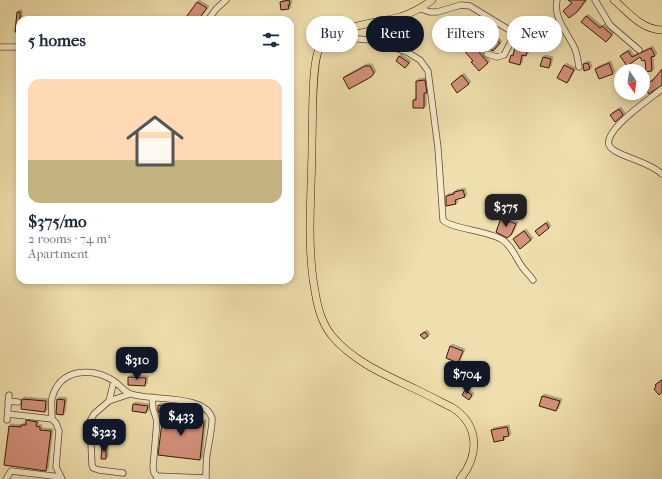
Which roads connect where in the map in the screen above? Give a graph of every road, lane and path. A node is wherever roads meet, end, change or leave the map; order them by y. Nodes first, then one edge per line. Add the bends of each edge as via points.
1 (226, 0) edge
2 (432, 0) edge
3 (557, 0) edge
4 (595, 0) edge
5 (614, 0) edge
6 (421, 9) junction
7 (211, 16) edge
8 (358, 26) edge
9 (662, 30) edge
10 (358, 39) edge
11 (0, 47) edge
12 (16, 47) edge
13 (639, 50) dead end
14 (318, 52) edge
15 (487, 54) dead end
16 (579, 67) dead end
17 (662, 89) edge
18 (662, 174) edge
19 (533, 280) dead end
20 (114, 381) junction
21 (130, 394) junction
22 (152, 397) junction
23 (109, 401) junction
24 (18, 402) dead end
25 (52, 419) junction
26 (123, 472) dead end
27 (157, 477) edge
28 (61, 478) edge
29 (184, 478) edge
30 (6, 479) edge
31 (206, 479) edge
32 (460, 479) edge

1 - 7 street
2 - 6 main road
3 - 16 street via 556,11 575,50
4 - 13 street via 610,26
5 - 9 main road via 640,23
6 - 8 main road via 400,17
6 - 15 street via 437,12 461,5 470,6 511,31 513,38 504,55 497,57
10 - 19 street via 398,48 415,56 424,64 431,84 444,222 500,238 508,244
11 - 12 street
14 - 32 main road via 313,102 311,244 313,277 320,314 331,335 355,357 453,408 464,418 472,434 474,448 470,466
17 - 18 street via 620,123 608,141 614,150
20 - 21 street
20 - 23 street
20 - 25 street via 97,373 84,371 68,375 60,382 52,398
21 - 22 street
21 - 23 street
22 - 27 street via 157,421 153,467
22 - 31 street via 189,402 206,409 212,419
23 - 26 street via 90,421 92,465 98,470
24 - 25 street via 9,398 7,417
25 - 28 street via 58,431 56,467
27 - 29 street
28 - 30 street via 11,471
29 - 31 street

